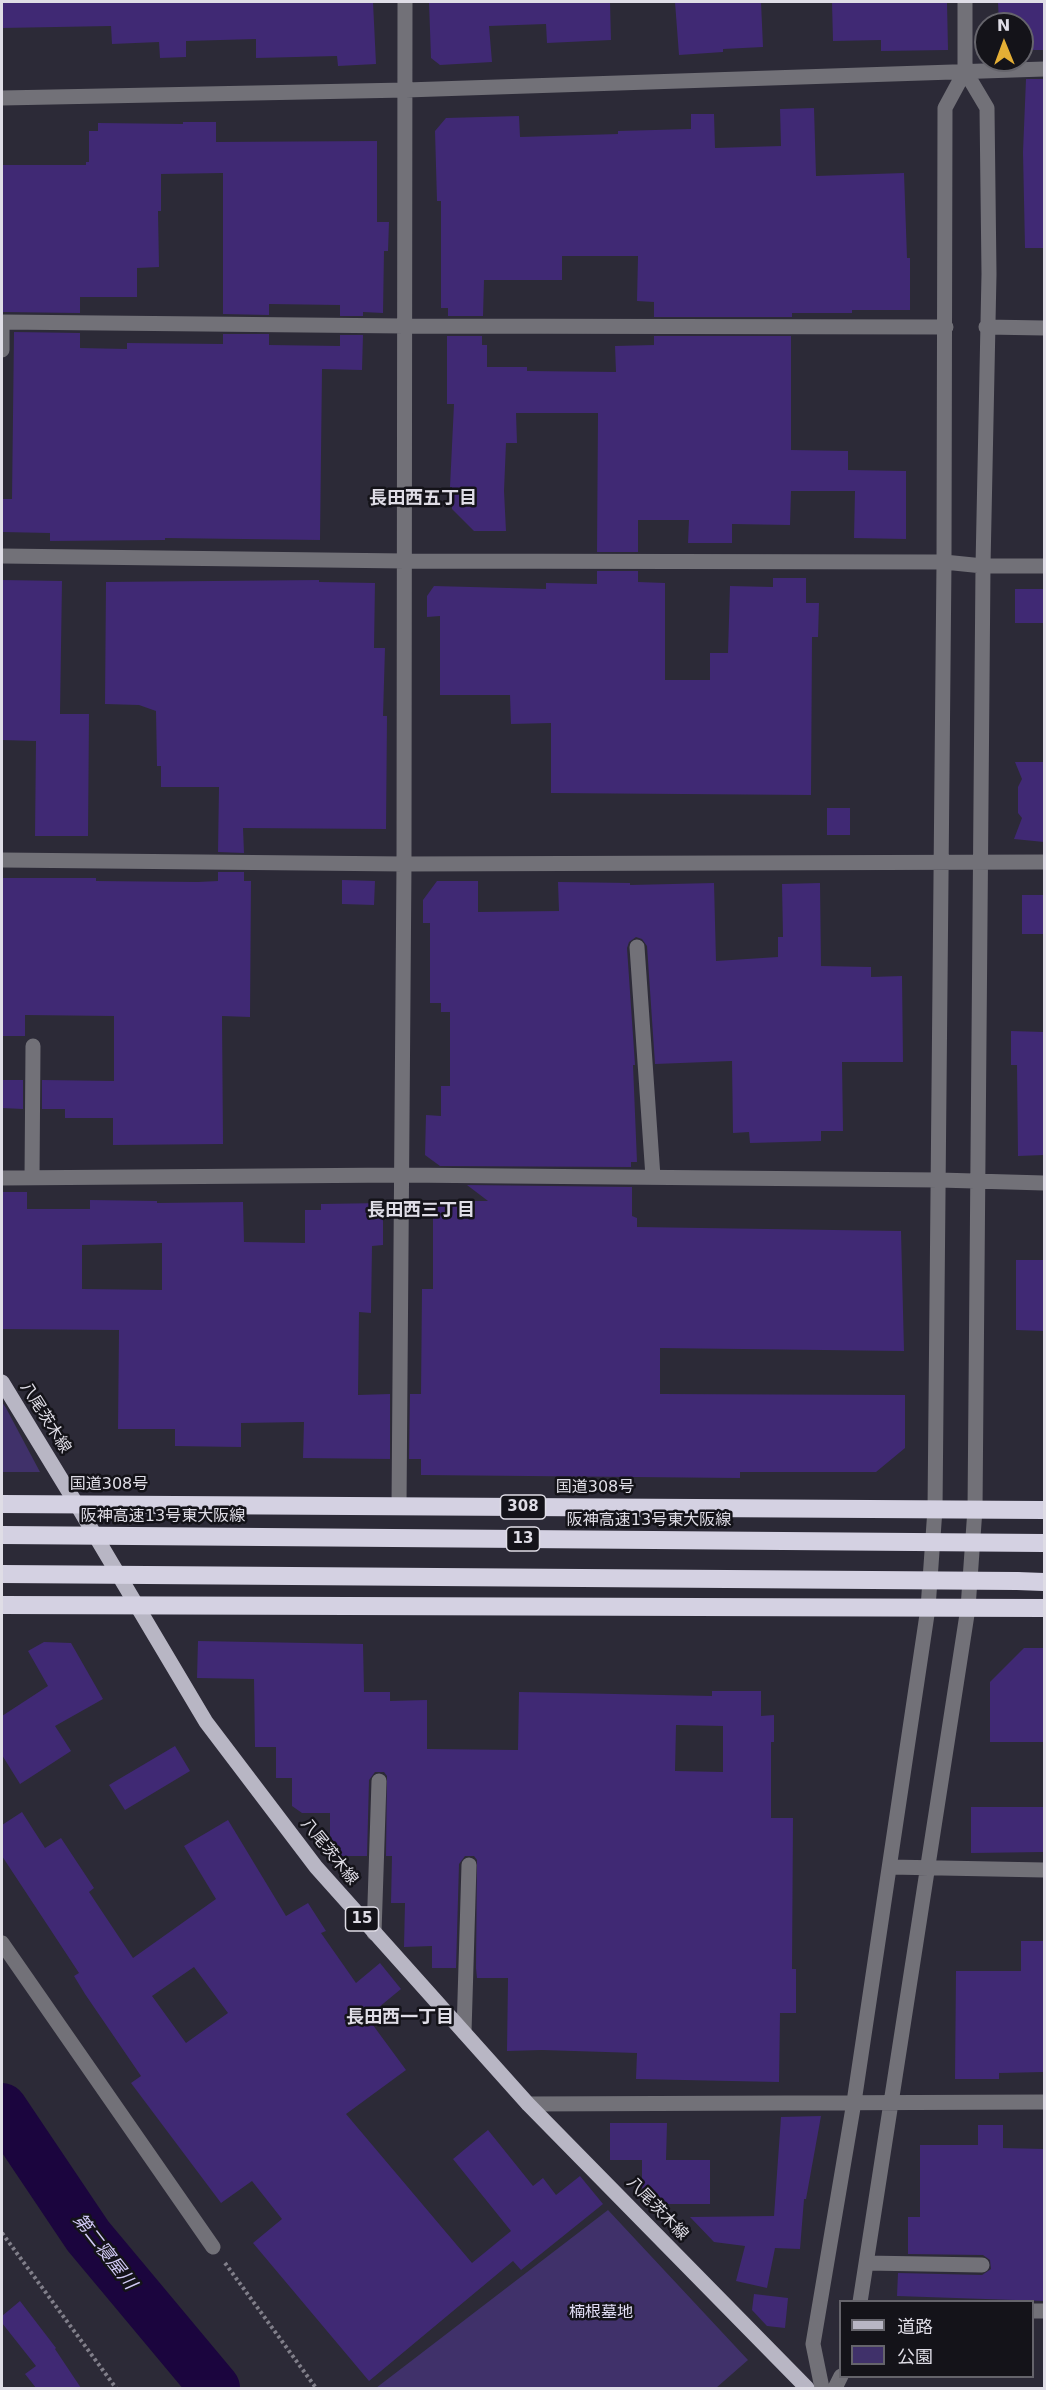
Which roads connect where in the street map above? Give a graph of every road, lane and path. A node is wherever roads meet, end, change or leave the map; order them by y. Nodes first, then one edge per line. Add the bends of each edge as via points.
1 (405, 2) edge
2 (965, 2) edge
3 (1044, 69) edge
4 (965, 71) junction
5 (406, 90) junction
6 (2, 98) edge
7 (2, 322) edge
8 (405, 326) junction
9 (946, 327) junction
10 (986, 327) junction
11 (1044, 328) edge
12 (2, 350) edge
13 (2, 556) edge
14 (405, 561) junction
15 (944, 562) junction
16 (983, 566) junction
17 (1044, 566) edge
18 (2, 860) edge
19 (941, 861) junction
20 (981, 861) junction
21 (1044, 862) edge
22 (404, 864) junction
23 (637, 947) dead end
24 (33, 1046) dead end
25 (401, 1175) junction
26 (653, 1177) junction
27 (2, 1178) edge
28 (32, 1178) junction
29 (939, 1180) junction
30 (978, 1183) junction
31 (1044, 1184) edge
32 (2, 1382) edge
33 (2, 1504) edge
34 (77, 1504) junction
35 (399, 1506) junction
36 (935, 1509) junction
37 (975, 1509) junction
38 (1044, 1510) edge
39 (2, 1535) edge
40 (1044, 1543) edge
41 (2, 1574) edge
42 (1044, 1582) edge
43 (2, 1605) edge
44 (136, 1605) junction
45 (928, 1608) junction
46 (968, 1608) junction
47 (1044, 1608) edge
48 (378, 1781) dead end
49 (469, 1865) dead end
50 (890, 1867) junction
51 (927, 1868) junction
52 (1044, 1870) edge
53 (374, 1932) junction
54 (2, 1943) edge
55 (464, 2032) junction
56 (890, 2101) junction
57 (854, 2102) junction
58 (1044, 2102) edge
59 (528, 2104) junction
60 (2, 2233) edge
61 (213, 2247) joint
62 (866, 2263) junction
63 (982, 2265) dead end
64 (860, 2300) edge
65 (116, 2388) edge
66 (316, 2388) edge
67 (807, 2388) edge
68 (822, 2388) edge

1 - 5 street
2 - 4 street
3 - 4 street
4 - 5 street
4 - 9 street via 945,108
4 - 10 street via 987,108
5 - 6 street
5 - 8 street
7 - 8 street
7 - 12 street
8 - 9 street
8 - 14 street
9 - 15 street
10 - 11 street
10 - 16 street
13 - 14 street
14 - 15 street
14 - 22 street
15 - 16 street
15 - 19 street
16 - 17 street
16 - 20 street
18 - 22 street
19 - 20 street
19 - 22 street
19 - 29 street
20 - 21 street
20 - 30 street
22 - 25 street
23 - 26 street
24 - 28 street
25 - 26 street
25 - 28 street
25 - 35 street
26 - 29 street
27 - 28 street
29 - 30 street
29 - 36 street
30 - 31 street
30 - 37 street
32 - 34 main road, 八尾茨木線 / 15
33 - 34 highway, 国道308号 / 308
34 - 35 highway, 国道308号 / 308
34 - 44 main road, 八尾茨木線 / 15
35 - 36 highway, 国道308号 / 308
36 - 37 highway, 国道308号 / 308
36 - 45 street
37 - 38 highway, 国道308号 / 308
37 - 46 street
39 - 40 highway, 阪神高速13号東大阪線 / 13, bridge
41 - 42 highway, bridge
43 - 44 highway
44 - 45 highway
44 - 53 main road, 八尾茨木線 / 15 via 206,1722 316,1867
45 - 46 highway
45 - 50 street
46 - 47 highway
46 - 51 street
48 - 53 street
49 - 55 street
50 - 51 street
50 - 57 street
51 - 52 street
51 - 56 street
53 - 55 main road, 八尾茨木線 / 15
54 - 61 street
55 - 59 main road, 八尾茨木線 / 15
56 - 57 street
56 - 58 street
56 - 62 street
57 - 59 street
57 - 68 street via 813,2344
59 - 67 main road, 八尾茨木線 / 15
60 - 65 path
61 - 66 path
62 - 63 street
62 - 64 street

